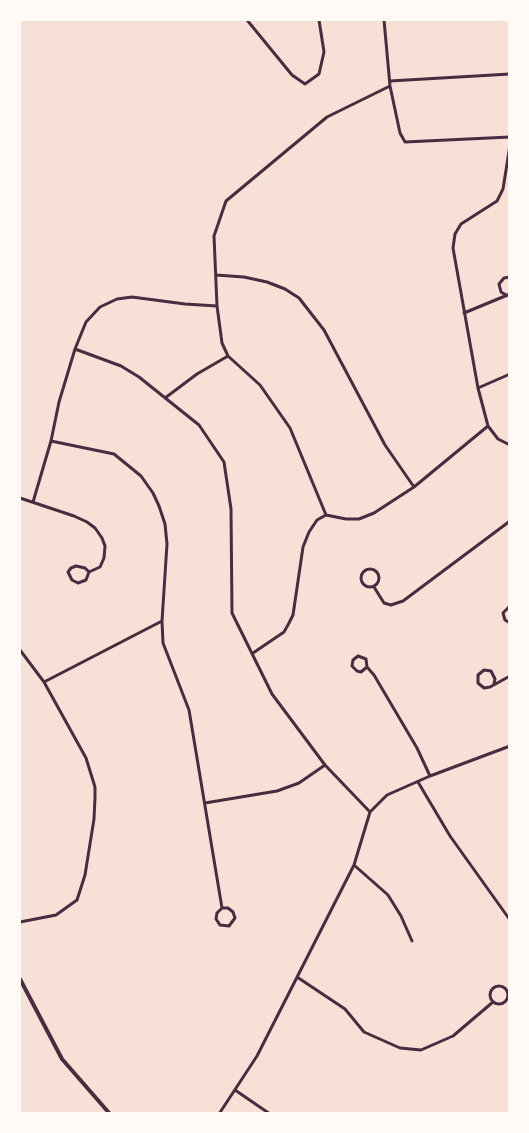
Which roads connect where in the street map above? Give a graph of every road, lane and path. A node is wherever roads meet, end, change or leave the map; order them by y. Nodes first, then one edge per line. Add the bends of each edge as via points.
1 (246, 20) edge
2 (319, 20) edge
3 (384, 20) edge
4 (510, 74) edge
5 (390, 81) junction
6 (390, 87) junction
7 (510, 137) edge
8 (510, 145) edge
9 (503, 189) junction
10 (510, 190) edge
11 (216, 275) junction
12 (510, 278) edge
13 (508, 295) edge
14 (217, 306) junction
15 (464, 313) junction
16 (75, 349) junction
17 (228, 356) junction
18 (510, 374) edge
19 (478, 388) junction
20 (165, 398) junction
21 (488, 426) junction
22 (51, 441) junction
23 (510, 445) edge
24 (414, 487) junction
25 (20, 498) edge
26 (33, 502) junction
27 (326, 515) junction
28 (510, 521) edge
29 (89, 572) junction
30 (374, 587) junction
31 (510, 606) edge
32 (162, 621) junction
33 (510, 623) edge
34 (20, 650) edge
35 (253, 653) junction
36 (367, 667) junction
37 (510, 676) edge
38 (44, 682) junction
39 (494, 683) junction
40 (509, 748) edge
41 (325, 765) junction
42 (430, 776) junction
43 (418, 782) junction
44 (205, 803) junction
45 (369, 812) junction
46 (354, 865) junction
47 (222, 908) junction
48 (510, 920) edge
49 (20, 922) edge
50 (412, 941) dead end
51 (297, 977) junction
52 (20, 979) edge
53 (492, 1002) junction
54 (235, 1090) junction
55 (110, 1113) edge
56 (219, 1113) edge
57 (270, 1113) edge

1 - 2 street via 292,75 305,84 319,75 324,52
3 - 5 street
4 - 5 street
5 - 6 street
6 - 7 street via 405,142
6 - 11 street via 327,117 226,201 214,236
8 - 9 street
9 - 10 street
9 - 15 street via 497,201 461,224 455,234 453,248
11 - 14 street
11 - 24 street via 267,282 299,298 324,330 379,435
12 - 13 street via 499,284
13 - 15 street
14 - 16 street via 149,298 117,299 100,307 86,322
14 - 17 street via 222,343
15 - 19 street
16 - 20 street via 121,366
16 - 22 street
17 - 20 street
17 - 27 street via 260,385 290,428
18 - 19 street
19 - 21 street
20 - 35 street via 199,425 224,462 231,509 232,613
21 - 23 street via 498,439
21 - 24 street
22 - 26 street
22 - 32 street via 114,454 141,476 153,493 165,524 167,544
24 - 27 street via 359,519
25 - 26 street
26 - 29 street via 95,528 105,546 104,558 99,567
27 - 35 street via 317,520 303,547 289,623 284,632
28 - 30 street via 403,601 384,603
29 - 29 street via 76,566 68,572 78,583 86,580
30 - 30 street via 380,576 367,569 361,582
31 - 33 street via 503,613
32 - 38 street
32 - 44 street via 163,643 189,710
34 - 38 street
35 - 41 street via 272,694
36 - 36 street via 363,657 353,660 357,671
36 - 42 street
37 - 39 street
38 - 49 street via 86,758 95,787 94,819 77,900 56,915
39 - 39 street via 491,671 484,670 478,675 481,687
40 - 42 street
41 - 44 street via 299,783 276,791
41 - 45 street
42 - 43 street
43 - 45 street via 387,795
43 - 48 street via 450,836
44 - 47 street
45 - 46 street
46 - 50 street via 388,896
46 - 51 street
47 - 47 street via 235,915 229,926 216,919
51 - 53 street via 345,1009 364,1032 400,1048 421,1050 453,1036
51 - 54 street
52 - 55 street via 62,1059
53 - 53 street via 506,1001 504,988 491,990
54 - 56 street
54 - 57 street

